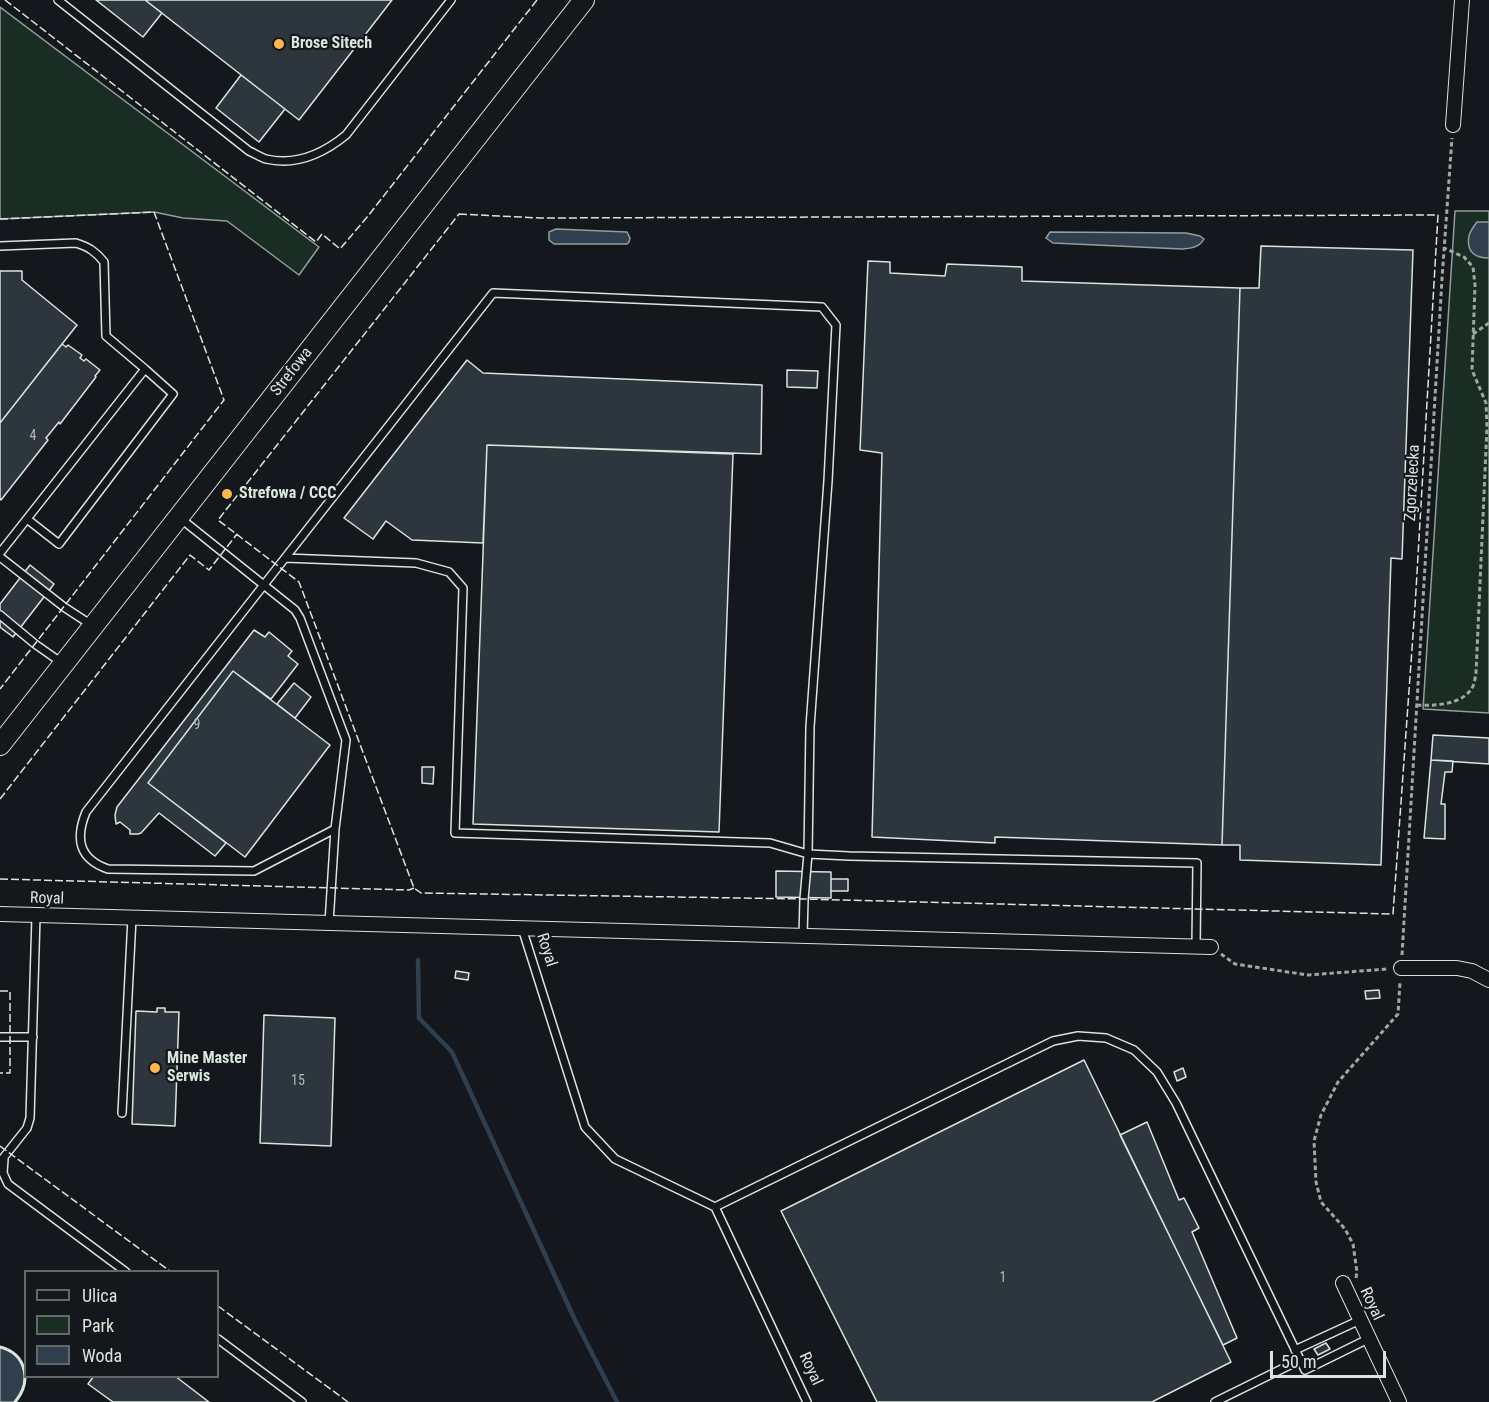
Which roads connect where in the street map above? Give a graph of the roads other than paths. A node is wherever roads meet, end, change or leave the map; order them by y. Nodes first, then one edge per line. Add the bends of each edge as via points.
1 (58, 0) edge
2 (451, 0) edge
3 (584, 0) edge
4 (1462, 0) edge
5 (1454, 124) road end
6 (0, 246) edge
7 (144, 369) junction
8 (178, 516) junction
9 (27, 519) junction
10 (0, 555) edge
11 (285, 558) junction
12 (263, 586) junction
13 (0, 615) edge
14 (93, 626) junction
15 (63, 663) junction
16 (0, 745) edge
17 (336, 829) junction
18 (808, 854) junction
19 (0, 914) edge
20 (36, 916) junction
21 (132, 918) junction
22 (329, 923) junction
23 (522, 928) junction
24 (803, 936) junction
25 (1196, 946) junction
26 (1211, 947) road end
27 (1401, 968) road end
28 (1489, 980) edge
29 (0, 1037) edge
30 (33, 1037) junction
31 (122, 1113) dead end
32 (2, 1160) edge
33 (715, 1207) junction
34 (123, 1270) edge
35 (1343, 1283) dead end
36 (1360, 1320) junction
37 (1368, 1339) junction
38 (219, 1340) edge
39 (1295, 1350) junction
40 (1300, 1360) junction
41 (302, 1402) edge
42 (807, 1402) edge
43 (1215, 1402) edge
44 (1399, 1402) edge

1 - 2 lane via 249,151 266,159 284,161 320,153 346,135
3 - 8 street, Strefowa
4 - 5 street
6 - 7 lane via 76,243 96,253 104,262 106,336
7 - 9 lane
7 - 9 lane via 173,394 59,544
8 - 12 lane
8 - 14 street, Strefowa
9 - 10 lane
10 - 14 lane
11 - 12 lane
11 - 18 lane via 416,563 449,572 463,588 455,833 770,843
11 - 18 lane via 493,293 822,308 836,325 810,727
12 - 17 lane via 300,618 346,740
12 - 17 lane via 86,812 81,845 87,857 108,869 254,871
13 - 15 lane
14 - 15 street, Strefowa
15 - 16 street, Strefowa
17 - 22 lane
18 - 24 lane
18 - 25 lane via 1197,863
19 - 20 street, Royal
20 - 21 street, Royal
20 - 30 lane
21 - 22 street, Royal
21 - 31 lane
22 - 23 street, Royal
23 - 24 street
23 - 33 lane, Royal via 585,1126 615,1159
24 - 25 street
25 - 26 street
27 - 28 street via 1457,968
29 - 30 lane
30 - 32 lane via 30,1118 27,1128
32 - 34 lane via 8,1184
33 - 39 lane via 1053,1041 1078,1036 1106,1038 1134,1050 1157,1072 1176,1103
33 - 42 lane, Royal
35 - 36 street, Royal
36 - 37 street, Royal
36 - 39 lane
37 - 40 lane, Royal via 1305,1370
37 - 44 street, Royal
38 - 41 lane
39 - 40 lane
40 - 43 lane

